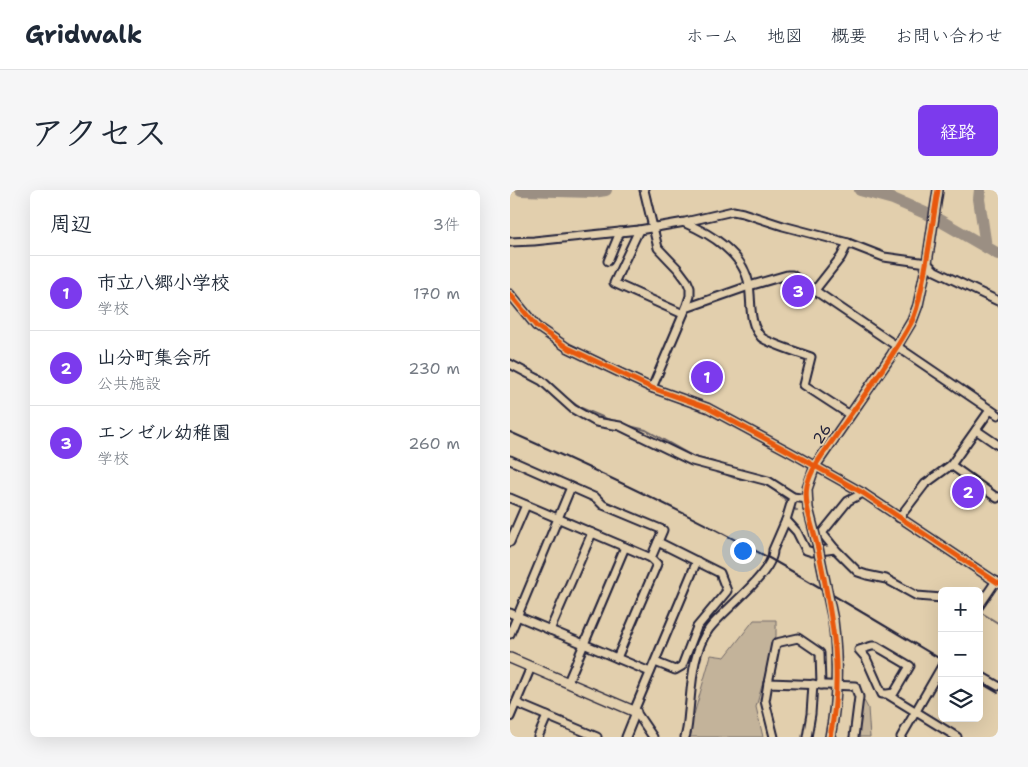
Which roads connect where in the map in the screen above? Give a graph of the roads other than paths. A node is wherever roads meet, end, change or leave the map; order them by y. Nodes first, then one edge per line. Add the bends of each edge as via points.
1 (644, 190) edge
2 (938, 190) edge
3 (685, 222) junction
4 (654, 228) junction
5 (639, 230) junction
6 (620, 232) junction
7 (510, 242) edge
8 (848, 243) junction
9 (927, 259) junction
10 (608, 261) dead end
11 (749, 286) junction
12 (815, 290) junction
13 (510, 294) edge
14 (998, 301) edge
15 (684, 311) junction
16 (896, 347) junction
17 (510, 364) edge
18 (652, 388) junction
19 (990, 410) junction
20 (850, 415) junction
21 (998, 416) edge
22 (976, 430) junction
23 (998, 445) edge
24 (510, 460) edge
25 (950, 465) junction
26 (815, 466) junction
27 (571, 487) junction
28 (863, 493) junction
29 (998, 497) edge
30 (510, 498) edge
31 (793, 499) junction
32 (807, 504) junction
33 (526, 505) junction
34 (899, 518) junction
35 (558, 519) junction
36 (786, 520) junction
37 (592, 533) junction
38 (510, 542) edge
39 (658, 542) junction
40 (625, 547) junction
41 (835, 549) junction
42 (651, 558) junction
43 (697, 561) junction
44 (997, 582) edge
45 (938, 597) edge
46 (983, 601) edge
47 (510, 613) edge
48 (518, 616) junction
49 (550, 630) junction
50 (510, 634) edge
51 (584, 644) junction
52 (510, 658) edge
53 (617, 658) junction
54 (655, 662) junction
55 (531, 667) junction
56 (650, 672) junction
57 (938, 673) edge
58 (982, 677) edge
59 (568, 682) junction
60 (768, 682) junction
61 (817, 685) junction
62 (836, 686) junction
63 (998, 686) edge
64 (887, 694) junction
65 (516, 703) junction
66 (635, 711) junction
67 (511, 712) edge
68 (915, 712) junction
69 (547, 716) junction
70 (538, 737) edge
71 (597, 737) edge
72 (626, 737) edge
73 (653, 737) edge
74 (685, 737) edge
75 (774, 737) edge
76 (807, 737) edge
77 (830, 737) edge
78 (854, 737) edge
79 (901, 737) edge
80 (957, 737) edge

1 - 4 street
2 - 9 street, 26
3 - 4 street
3 - 8 street via 725,212 743,213
3 - 11 street via 712,236 730,251 747,276
4 - 5 street
4 - 15 street via 658,248 690,288
5 - 6 street
5 - 15 street via 614,284
6 - 7 street
6 - 10 street
8 - 9 street via 884,257
8 - 12 street
9 - 14 street via 935,271
9 - 16 street, 26 via 918,306
11 - 12 street via 788,275
11 - 15 street
11 - 20 street via 752,320 762,338 811,357 804,385
12 - 16 street
13 - 18 street via 536,326 568,348
15 - 18 street
16 - 19 street
16 - 20 street, 26
17 - 31 street via 542,382 573,409 596,422 620,426 692,461 768,481
18 - 26 street via 708,408
19 - 21 street
19 - 22 street
20 - 26 street, 26
22 - 23 street
22 - 25 street
24 - 27 street
25 - 29 street
25 - 34 street via 925,484
26 - 28 street
26 - 32 street, 26 via 809,480
27 - 35 street
27 - 39 street via 596,498 603,505 663,530
28 - 34 street
28 - 41 street via 848,501 822,533
30 - 33 street
31 - 32 street
31 - 36 street
32 - 62 street, 26, bridge via 833,620
33 - 35 street
33 - 38 street
34 - 44 street
35 - 37 street
35 - 48 street
36 - 41 street via 798,532 806,550
36 - 74 street via 765,571 704,637 694,666
37 - 40 street
37 - 49 street
39 - 42 street
39 - 43 street
40 - 42 street
40 - 51 street
41 - 45 street via 858,572 886,579 917,596
42 - 53 street via 657,564
43 - 54 street
43 - 54 street via 720,573 727,592 697,626 682,666 675,670
44 - 46 street
47 - 48 street
48 - 49 street
48 - 50 street
49 - 51 street
51 - 53 street
51 - 59 street
52 - 55 street
53 - 56 street
54 - 56 street
55 - 59 street
55 - 65 street
56 - 66 street
57 - 68 street
58 - 63 street
59 - 66 street
60 - 61 street
60 - 61 street via 776,643 798,638 820,653
60 - 75 street via 765,701
61 - 62 street
61 - 76 street
62 - 77 street, 26
62 - 78 street via 855,686 859,697
64 - 64 street via 882,694 859,650 876,646 910,666 894,693
64 - 68 street
65 - 67 street
65 - 69 street
66 - 72 street
66 - 73 street
68 - 79 street
68 - 80 street
69 - 70 street
69 - 71 street

